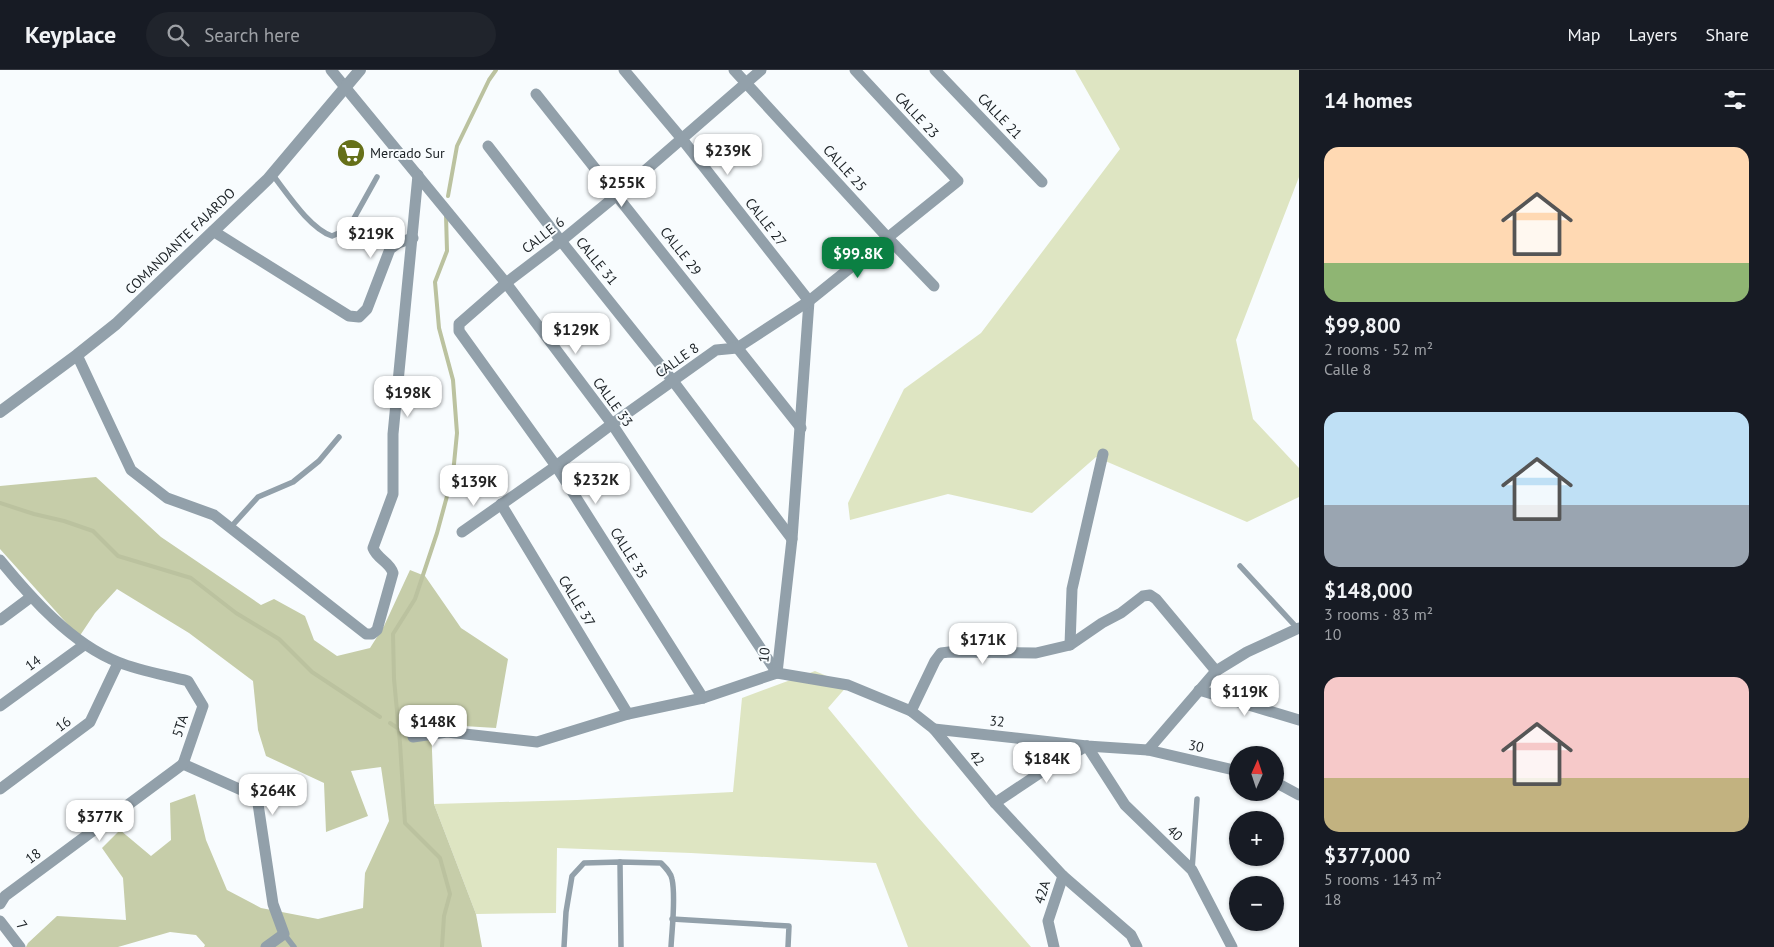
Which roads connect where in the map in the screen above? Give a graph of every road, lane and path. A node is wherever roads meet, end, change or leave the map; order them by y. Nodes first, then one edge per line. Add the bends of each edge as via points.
1 (331, 70) edge
2 (360, 70) edge
3 (624, 70) edge
4 (734, 70) edge
5 (761, 70) edge
6 (855, 70) edge
7 (936, 70) edge
8 (746, 83) junction
9 (345, 88) junction
10 (536, 94) dead end
11 (682, 139) junction
12 (488, 146) dead end
13 (272, 174) junction
14 (418, 175) junction
15 (377, 177) dead end
16 (958, 181) joint
17 (1042, 182) dead end
18 (617, 195) junction
19 (213, 231) junction
20 (413, 238) junction
21 (888, 238) junction
22 (561, 241) junction
23 (506, 283) junction
24 (934, 286) dead end
25 (809, 301) junction
26 (458, 327) joint
27 (737, 348) junction
28 (77, 355) junction
29 (674, 381) junction
30 (0, 412) edge
31 (612, 424) junction
32 (800, 428) junction
33 (339, 436) dead end
34 (1103, 454) dead end
35 (556, 466) junction
36 (501, 504) junction
37 (230, 528) junction
38 (462, 532) dead end
39 (792, 539) junction
40 (0, 560) edge
41 (1240, 566) dead end
42 (31, 597) junction
43 (0, 620) edge
44 (1299, 628) edge
45 (84, 644) junction
46 (1070, 645) junction
47 (118, 662) junction
48 (1216, 671) junction
49 (777, 673) junction
50 (1199, 690) junction
51 (703, 698) junction
52 (0, 706) edge
53 (911, 710) junction
54 (628, 714) junction
55 (1299, 720) edge
56 (934, 729) junction
57 (414, 737) dead end
58 (1087, 746) junction
59 (1148, 750) junction
60 (183, 764) junction
61 (1229, 769) edge
62 (1284, 787) edge
63 (0, 789) edge
64 (1299, 795) edge
65 (1197, 798) dead end
66 (995, 803) junction
67 (620, 862) junction
68 (1192, 870) junction
69 (1063, 876) junction
70 (0, 904) edge
71 (672, 919) junction
72 (0, 921) edge
73 (284, 934) junction
74 (20, 947) edge
75 (266, 947) edge
76 (294, 947) edge
77 (564, 947) edge
78 (621, 947) edge
79 (672, 947) edge
80 (788, 947) edge
81 (1054, 947) edge
82 (1137, 947) edge
83 (1232, 947) edge

1 - 9 street, CALLE 33
2 - 9 street, COMANDANTE FAJARDO
3 - 11 street, CALLE 27
4 - 8 street, CALLE 25
5 - 8 street, CALLE 6
6 - 16 street, CALLE 23
7 - 17 street, CALLE 21
8 - 11 street, CALLE 6
8 - 21 street, CALLE 25
9 - 13 street, COMANDANTE FAJARDO
9 - 14 street, CALLE 33
10 - 18 street, CALLE 29
11 - 18 street, CALLE 6
11 - 25 street, CALLE 27
12 - 22 street, CALLE 31
13 - 15 lane via 312,222 332,236 348,229
13 - 19 street, COMANDANTE FAJARDO
14 - 20 street
14 - 23 street, CALLE 33
16 - 21 street, CALLE 8
18 - 22 street, CALLE 6
18 - 27 street, CALLE 29
19 - 20 street via 349,316 359,317 368,309 390,249
19 - 28 street, COMANDANTE FAJARDO via 116,324
20 - 37 street via 393,434 393,494 373,548 393,573 377,630 366,634
21 - 24 street, CALLE 25
21 - 25 street, CALLE 8
22 - 23 street, CALLE 6
22 - 29 street, CALLE 31
23 - 26 street, CALLE 6
23 - 31 street, CALLE 33
25 - 27 street, CALLE 8
25 - 32 street, 10
26 - 35 street, CALLE 35
27 - 29 street, CALLE 8 via 716,350
27 - 32 street, CALLE 29
28 - 30 street, COMANDANTE FAJARDO
28 - 37 street via 131,470 167,498 214,515
29 - 31 street, CALLE 8
29 - 39 street, CALLE 31
31 - 35 street, CALLE 8
31 - 49 street, CALLE 33
32 - 39 street, 10
33 - 37 lane via 319,460 293,482 258,497
34 - 46 street via 1072,589
35 - 36 street, CALLE 8
35 - 51 street, CALLE 35
36 - 38 street, CALLE 8
36 - 54 street, CALLE 37
39 - 49 street, 10
40 - 42 street, 5TA
41 - 44 lane
42 - 43 street
42 - 45 street, 5TA
44 - 48 street via 1247,652
45 - 47 street, 5TA
45 - 52 street, 14
46 - 48 street via 1143,596 1150,596 1156,599
46 - 53 street via 1036,653 941,653
47 - 60 street, 5TA via 188,681 203,706
47 - 63 street, 16 via 90,722
48 - 50 street
49 - 51 street, 10
49 - 53 street, 42 via 848,685
50 - 55 street
50 - 59 street
51 - 54 street, 10
53 - 56 street, 42
54 - 57 street, 10 via 537,742 447,732
56 - 58 street, 32
56 - 66 street, 42
58 - 59 street, 32
58 - 66 street
58 - 68 street, 40 via 1125,805
59 - 61 street, 30
60 - 70 street, 18 via 5,896
60 - 73 street via 257,797 273,904
62 - 64 street
65 - 68 lane
66 - 69 street, 42
67 - 71 lane via 661,864 667,869 672,878
67 - 77 lane via 584,863 572,876
67 - 78 lane
68 - 83 street, 40
69 - 81 street, 42A via 1048,922
69 - 82 street, 42 via 1131,935
71 - 79 lane
71 - 80 lane via 789,926
72 - 74 street, 7
73 - 75 street
73 - 76 lane

